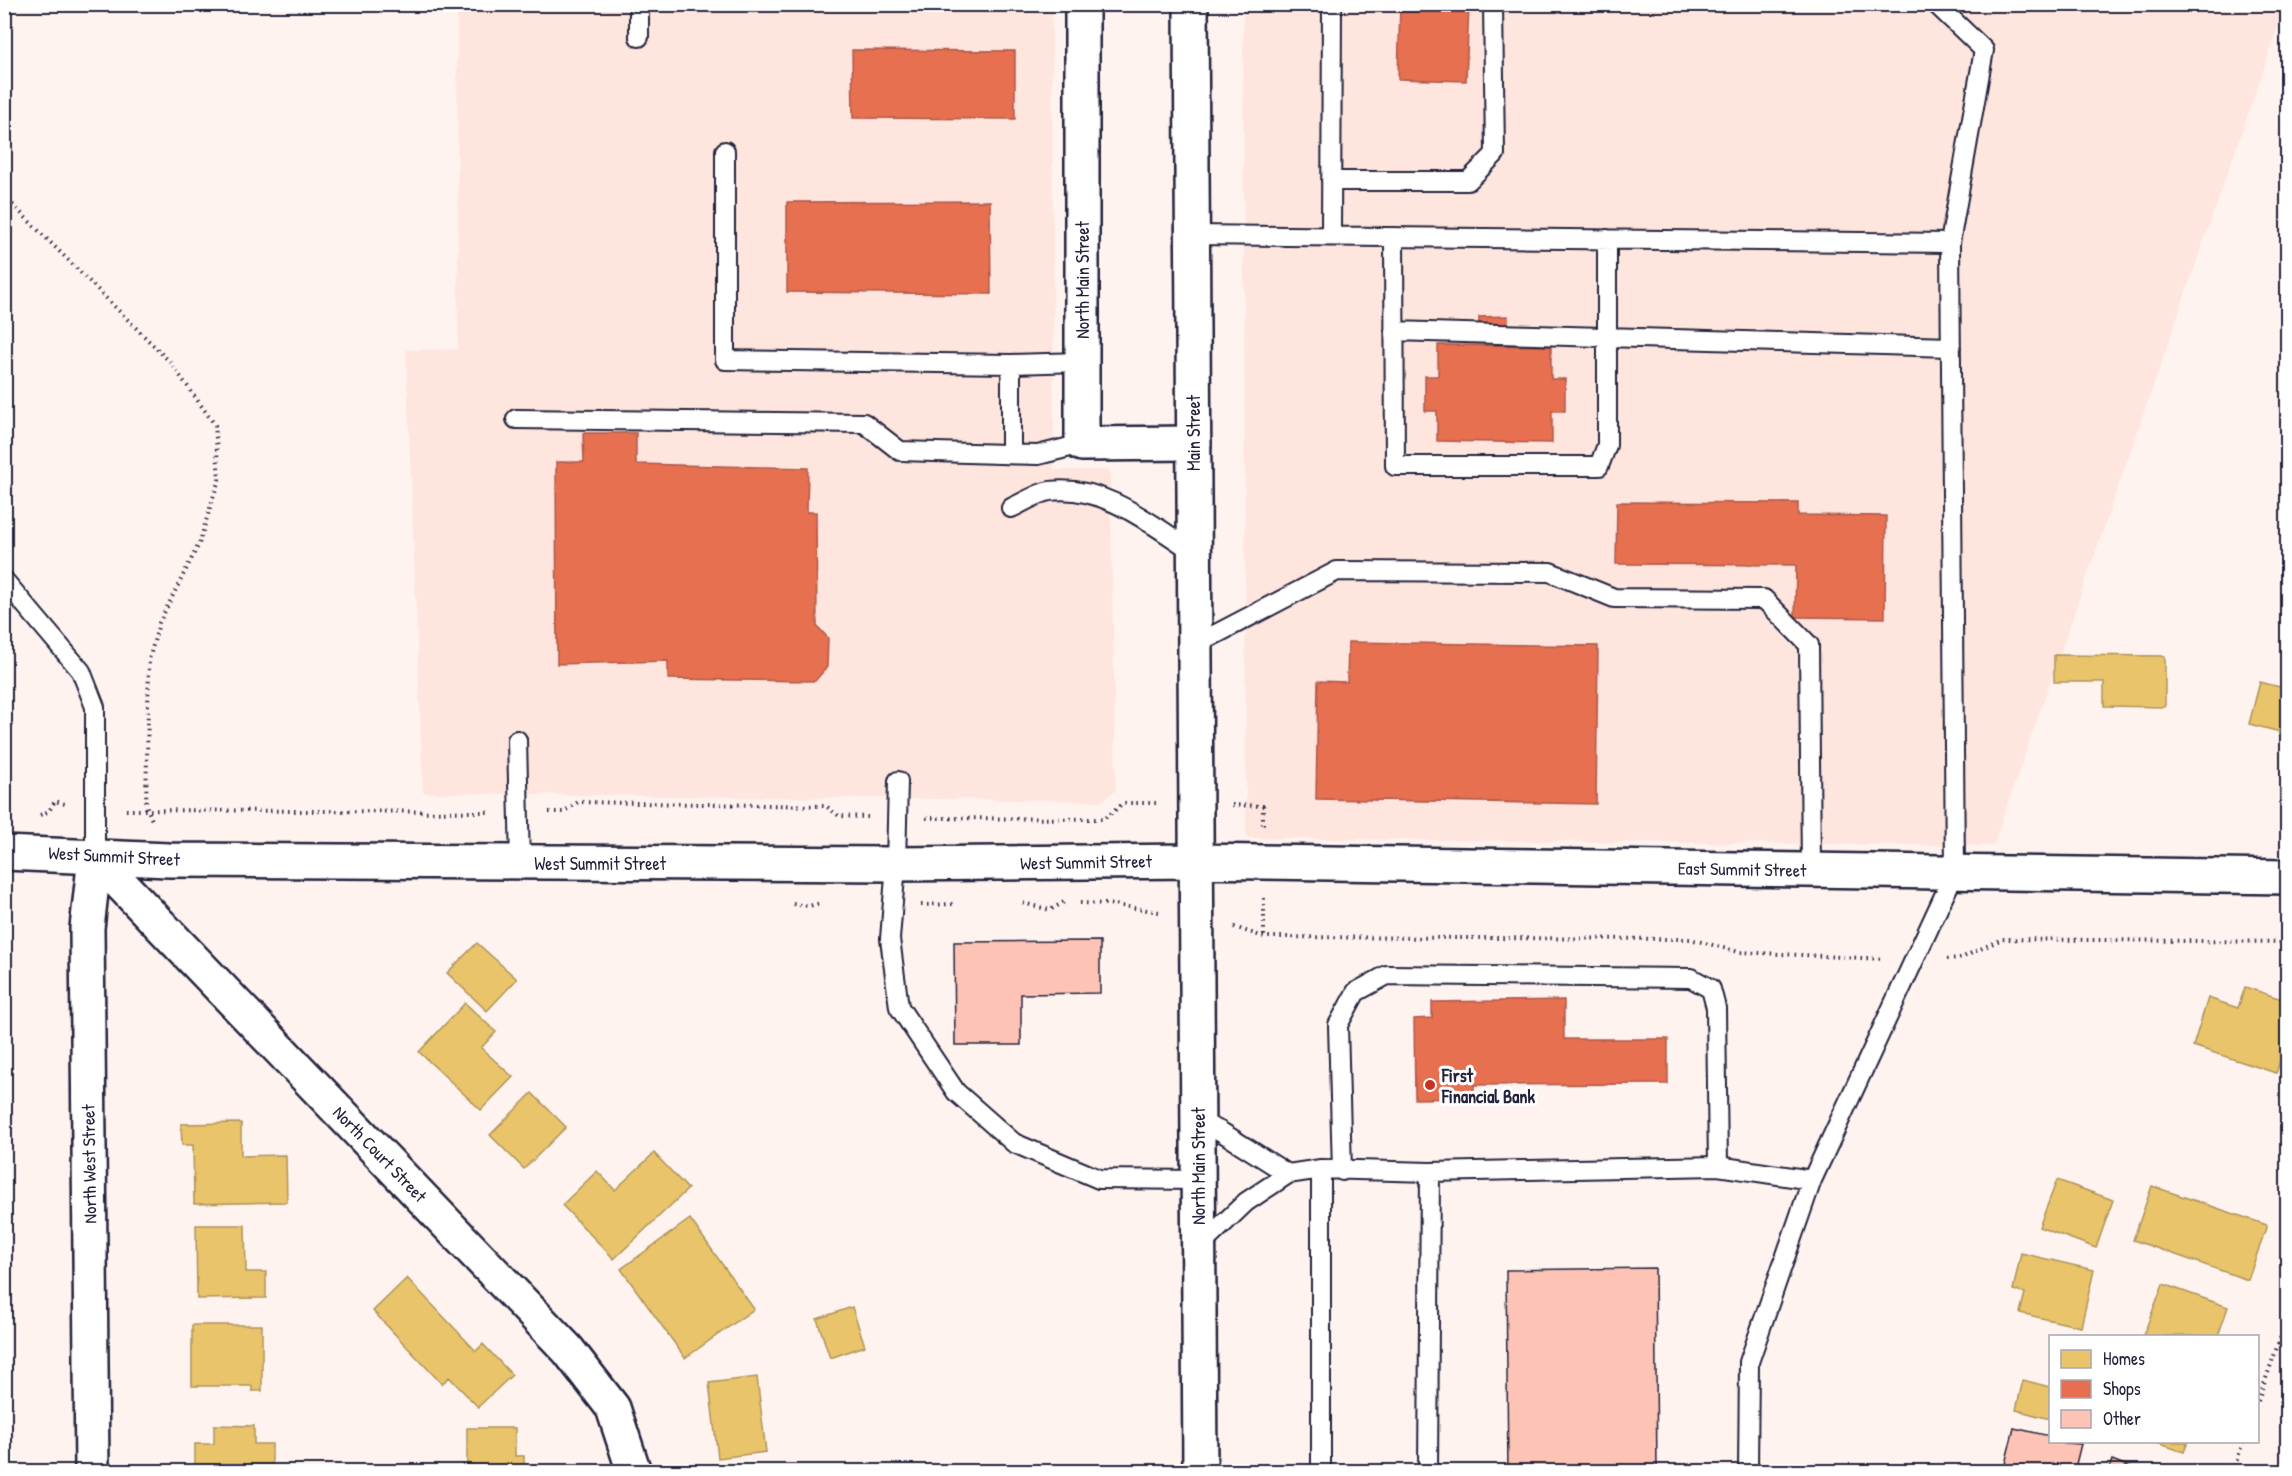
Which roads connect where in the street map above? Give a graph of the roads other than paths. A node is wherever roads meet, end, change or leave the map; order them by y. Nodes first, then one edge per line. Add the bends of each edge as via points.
1 (639, 4) edge
2 (1082, 4) edge
3 (1191, 4) edge
4 (1332, 4) edge
5 (1493, 4) edge
6 (1936, 4) edge
7 (639, 37) dead end
8 (725, 151) dead end
9 (1331, 181) junction
10 (1193, 235) junction
11 (1331, 236) junction
12 (1394, 237) junction
13 (1607, 239) junction
14 (1950, 243) junction
15 (1394, 331) junction
16 (1606, 337) junction
17 (1951, 347) junction
18 (1082, 362) junction
19 (1011, 364) junction
20 (516, 419) dead end
21 (1194, 443) junction
22 (1082, 444) junction
23 (1011, 454) junction
24 (1011, 508) dead end
25 (1194, 552) junction
26 (4, 580) edge
27 (1195, 645) junction
28 (517, 740) dead end
29 (898, 781) dead end
30 (4, 853) edge
31 (94, 856) junction
32 (1196, 861) junction
33 (520, 863) junction
34 (896, 864) junction
35 (1811, 870) junction
36 (1955, 872) junction
37 (2288, 876) edge
38 (1198, 1121) junction
39 (1718, 1166) junction
40 (1322, 1169) junction
41 (1342, 1171) junction
42 (1430, 1172) junction
43 (1288, 1174) junction
44 (1198, 1180) junction
45 (1812, 1180) junction
46 (1198, 1249) junction
47 (92, 1472) edge
48 (634, 1472) edge
49 (1200, 1472) edge
50 (1322, 1472) edge
51 (1428, 1472) edge
52 (1748, 1472) edge

1 - 7 lane
2 - 18 street, North Main Street
3 - 10 street, Main Street
4 - 9 lane
5 - 9 lane via 1495,154 1468,181
6 - 14 lane via 1984,50
8 - 19 lane via 725,360
9 - 11 lane
10 - 11 lane
10 - 21 street, Main Street
11 - 12 lane
12 - 13 lane
12 - 15 lane
13 - 14 lane
13 - 16 lane
14 - 17 lane
15 - 16 lane
15 - 16 lane via 1395,466 1599,466 1607,446
16 - 17 lane
17 - 36 lane
18 - 19 lane
18 - 22 street, North Main Street
19 - 23 lane
20 - 23 lane via 864,423 900,451
21 - 22 street
21 - 25 street, Main Street
22 - 23 lane via 1038,455
24 - 25 lane via 1048,491 1090,492 1124,508
25 - 27 street, Main Street
26 - 31 lane via 81,671 94,707
27 - 32 street, Main Street
27 - 35 lane via 1337,571 1550,572 1614,598 1764,599 1809,645
28 - 33 lane
29 - 34 lane
30 - 31 street, West Summit Street
31 - 33 street, West Summit Street
31 - 47 street, North West Street via 87,928
31 - 48 street, North Court Street via 568,1350 613,1408
32 - 34 street, West Summit Street
32 - 35 street, East Summit Street
32 - 38 street, North Main Street
33 - 34 street, West Summit Street
34 - 44 lane via 890,939 899,1007 957,1092 1014,1143 1099,1179
35 - 36 street, East Summit Street
36 - 37 street, East Summit Street
36 - 45 lane
38 - 43 lane
38 - 44 street, North Main Street
39 - 41 lane via 1716,1008 1711,989 1691,978 1387,975 1356,992 1338,1025
39 - 42 lane
39 - 45 lane
40 - 41 lane
40 - 43 lane
40 - 50 lane
41 - 42 lane
42 - 51 lane
43 - 46 lane via 1246,1203
44 - 46 street, North Main Street
45 - 52 lane via 1749,1362
46 - 49 street, North Main Street

